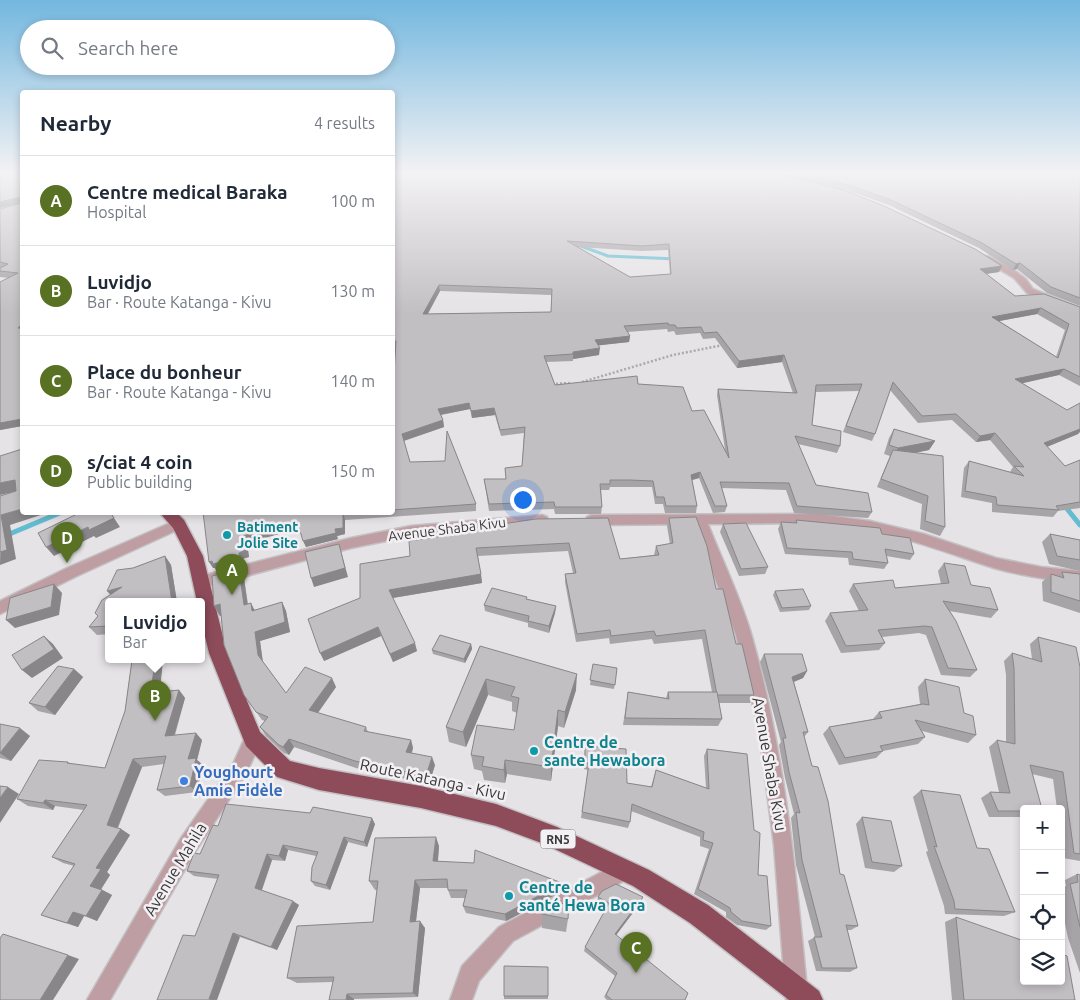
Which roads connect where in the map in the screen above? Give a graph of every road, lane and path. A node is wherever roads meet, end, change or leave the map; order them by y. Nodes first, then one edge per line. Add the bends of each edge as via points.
1 (978, 254) edge
2 (1080, 311) edge
3 (731, 344) edge
4 (546, 385) edge
5 (173, 518) edge
6 (699, 519) junction
7 (560, 520) edge
8 (579, 520) edge
9 (1080, 577) edge
10 (202, 582) junction
11 (0, 608) edge
12 (253, 739) junction
13 (624, 870) junction
14 (801, 996) edge
15 (98, 1000) edge
16 (461, 1000) edge

1 - 2 street via 1010,272 1030,291
3 - 4 path via 673,355 580,382
5 - 10 highway, Route Katanga - Kivu / RN5 via 195,556
5 - 11 street
6 - 8 street
6 - 9 street via 819,519 870,526 924,539 996,563
6 - 14 street, Avenue Shaba Kivu via 744,635 767,731
7 - 10 street, Avenue Shaba Kivu via 411,530
10 - 12 highway, Route Katanga - Kivu / RN5 via 218,653
12 - 13 highway, Route Katanga - Kivu / RN5 via 284,770 496,815
12 - 15 street, Avenue Mahila via 240,768 188,844
13 - 14 highway, Route Katanga - Kivu / RN5 via 699,914
13 - 16 street via 506,934 470,974

